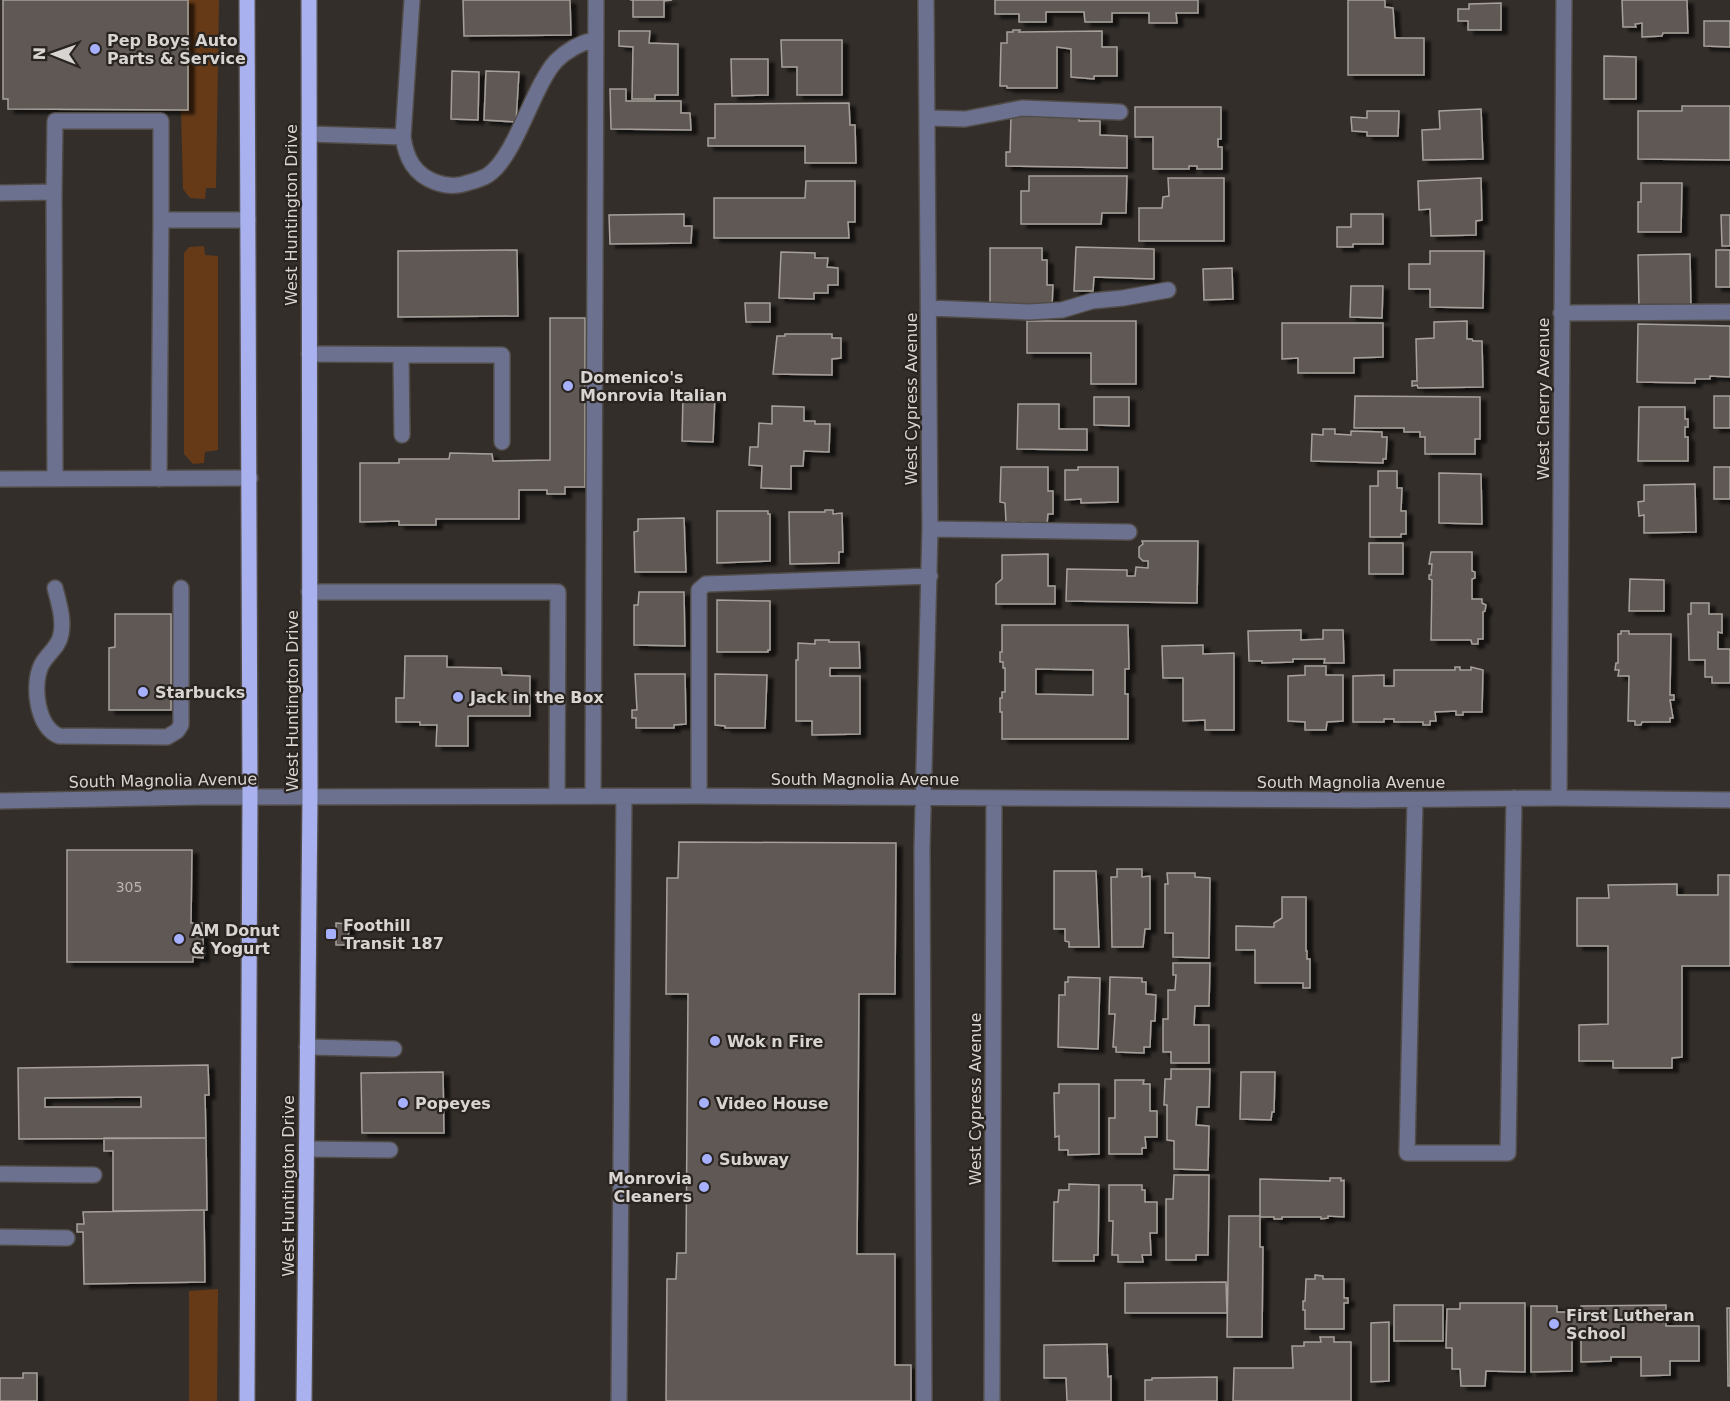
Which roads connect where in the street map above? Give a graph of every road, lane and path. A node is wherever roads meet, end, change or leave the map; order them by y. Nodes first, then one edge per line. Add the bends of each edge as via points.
1 (247, 0) edge
2 (309, 0) edge
3 (412, 0) edge
4 (596, 0) edge
5 (926, 0) edge
6 (1564, 0) edge
7 (596, 39) junction
8 (1120, 112) dead end
9 (928, 118) junction
10 (309, 134) junction
11 (403, 137) junction
12 (54, 192) junction
13 (0, 193) edge
14 (161, 220) junction
15 (248, 220) junction
16 (1168, 290) dead end
17 (929, 308) junction
18 (1730, 312) edge
19 (1561, 313) junction
20 (309, 354) junction
21 (401, 355) junction
22 (402, 435) dead end
23 (502, 442) dead end
24 (159, 478) junction
25 (250, 478) junction
26 (0, 479) edge
27 (55, 479) junction
28 (930, 529) junction
29 (1129, 532) dead end
30 (930, 576) junction
31 (55, 588) dead end
32 (181, 588) dead end
33 (309, 592) junction
34 (250, 796) junction
35 (557, 796) junction
36 (593, 796) junction
37 (624, 796) junction
38 (699, 796) junction
39 (310, 797) junction
40 (923, 798) junction
41 (994, 798) junction
42 (1514, 798) junction
43 (1559, 798) junction
44 (1415, 800) junction
45 (1730, 800) edge
46 (0, 801) edge
47 (307, 1047) junction
48 (394, 1048) dead end
49 (307, 1149) junction
50 (390, 1150) dead end
51 (0, 1174) edge
52 (94, 1175) dead end
53 (0, 1237) edge
54 (67, 1238) dead end
55 (247, 1401) edge
56 (304, 1401) edge
57 (619, 1401) edge
58 (924, 1401) edge
59 (992, 1401) edge

1 - 15 main road
2 - 10 main road, West Huntington Drive
3 - 11 street
4 - 7 street
5 - 9 street, West Cypress Avenue
6 - 19 street, West Cherry Avenue
7 - 11 street via 579,43 555,63 504,157 490,174 458,186 444,186 414,168 405,153
7 - 36 street
8 - 9 street via 1022,108 964,119
9 - 17 street, West Cypress Avenue
10 - 11 street
10 - 20 main road, West Huntington Drive
12 - 13 street
12 - 14 street via 55,121 160,121
12 - 27 street
14 - 15 street
14 - 24 street
15 - 25 main road
16 - 17 street via 1092,301 1062,310
17 - 28 street, West Cypress Avenue
18 - 19 street
19 - 43 street, West Cherry Avenue
20 - 21 street
20 - 33 main road, West Huntington Drive
21 - 22 street
21 - 23 street via 501,355
24 - 25 street
24 - 27 street
25 - 34 main road
26 - 27 street
28 - 29 street
28 - 30 street, West Cypress Avenue
30 - 38 street via 706,584 699,591
30 - 40 street, West Cypress Avenue
31 - 32 street via 62,619 61,637 41,665 37,687 45,724 59,736 167,737 181,725
33 - 35 street via 558,592
33 - 39 main road, West Huntington Drive
34 - 39 street, South Magnolia Avenue
34 - 46 street, South Magnolia Avenue
34 - 55 main road
35 - 36 street, South Magnolia Avenue
35 - 39 street, South Magnolia Avenue
36 - 37 street, South Magnolia Avenue
37 - 38 street, South Magnolia Avenue
37 - 57 street
38 - 40 street, South Magnolia Avenue
39 - 47 main road, West Huntington Drive
40 - 41 street, South Magnolia Avenue
40 - 58 street, West Cypress Avenue
41 - 44 street, South Magnolia Avenue
41 - 59 street, West Cypress Avenue
42 - 43 street, South Magnolia Avenue
42 - 44 street, South Magnolia Avenue
42 - 44 street via 1508,1152 1407,1152
43 - 45 street, South Magnolia Avenue
47 - 48 street
47 - 49 main road, West Huntington Drive
49 - 50 street
49 - 56 main road, West Huntington Drive
51 - 52 street
53 - 54 street

